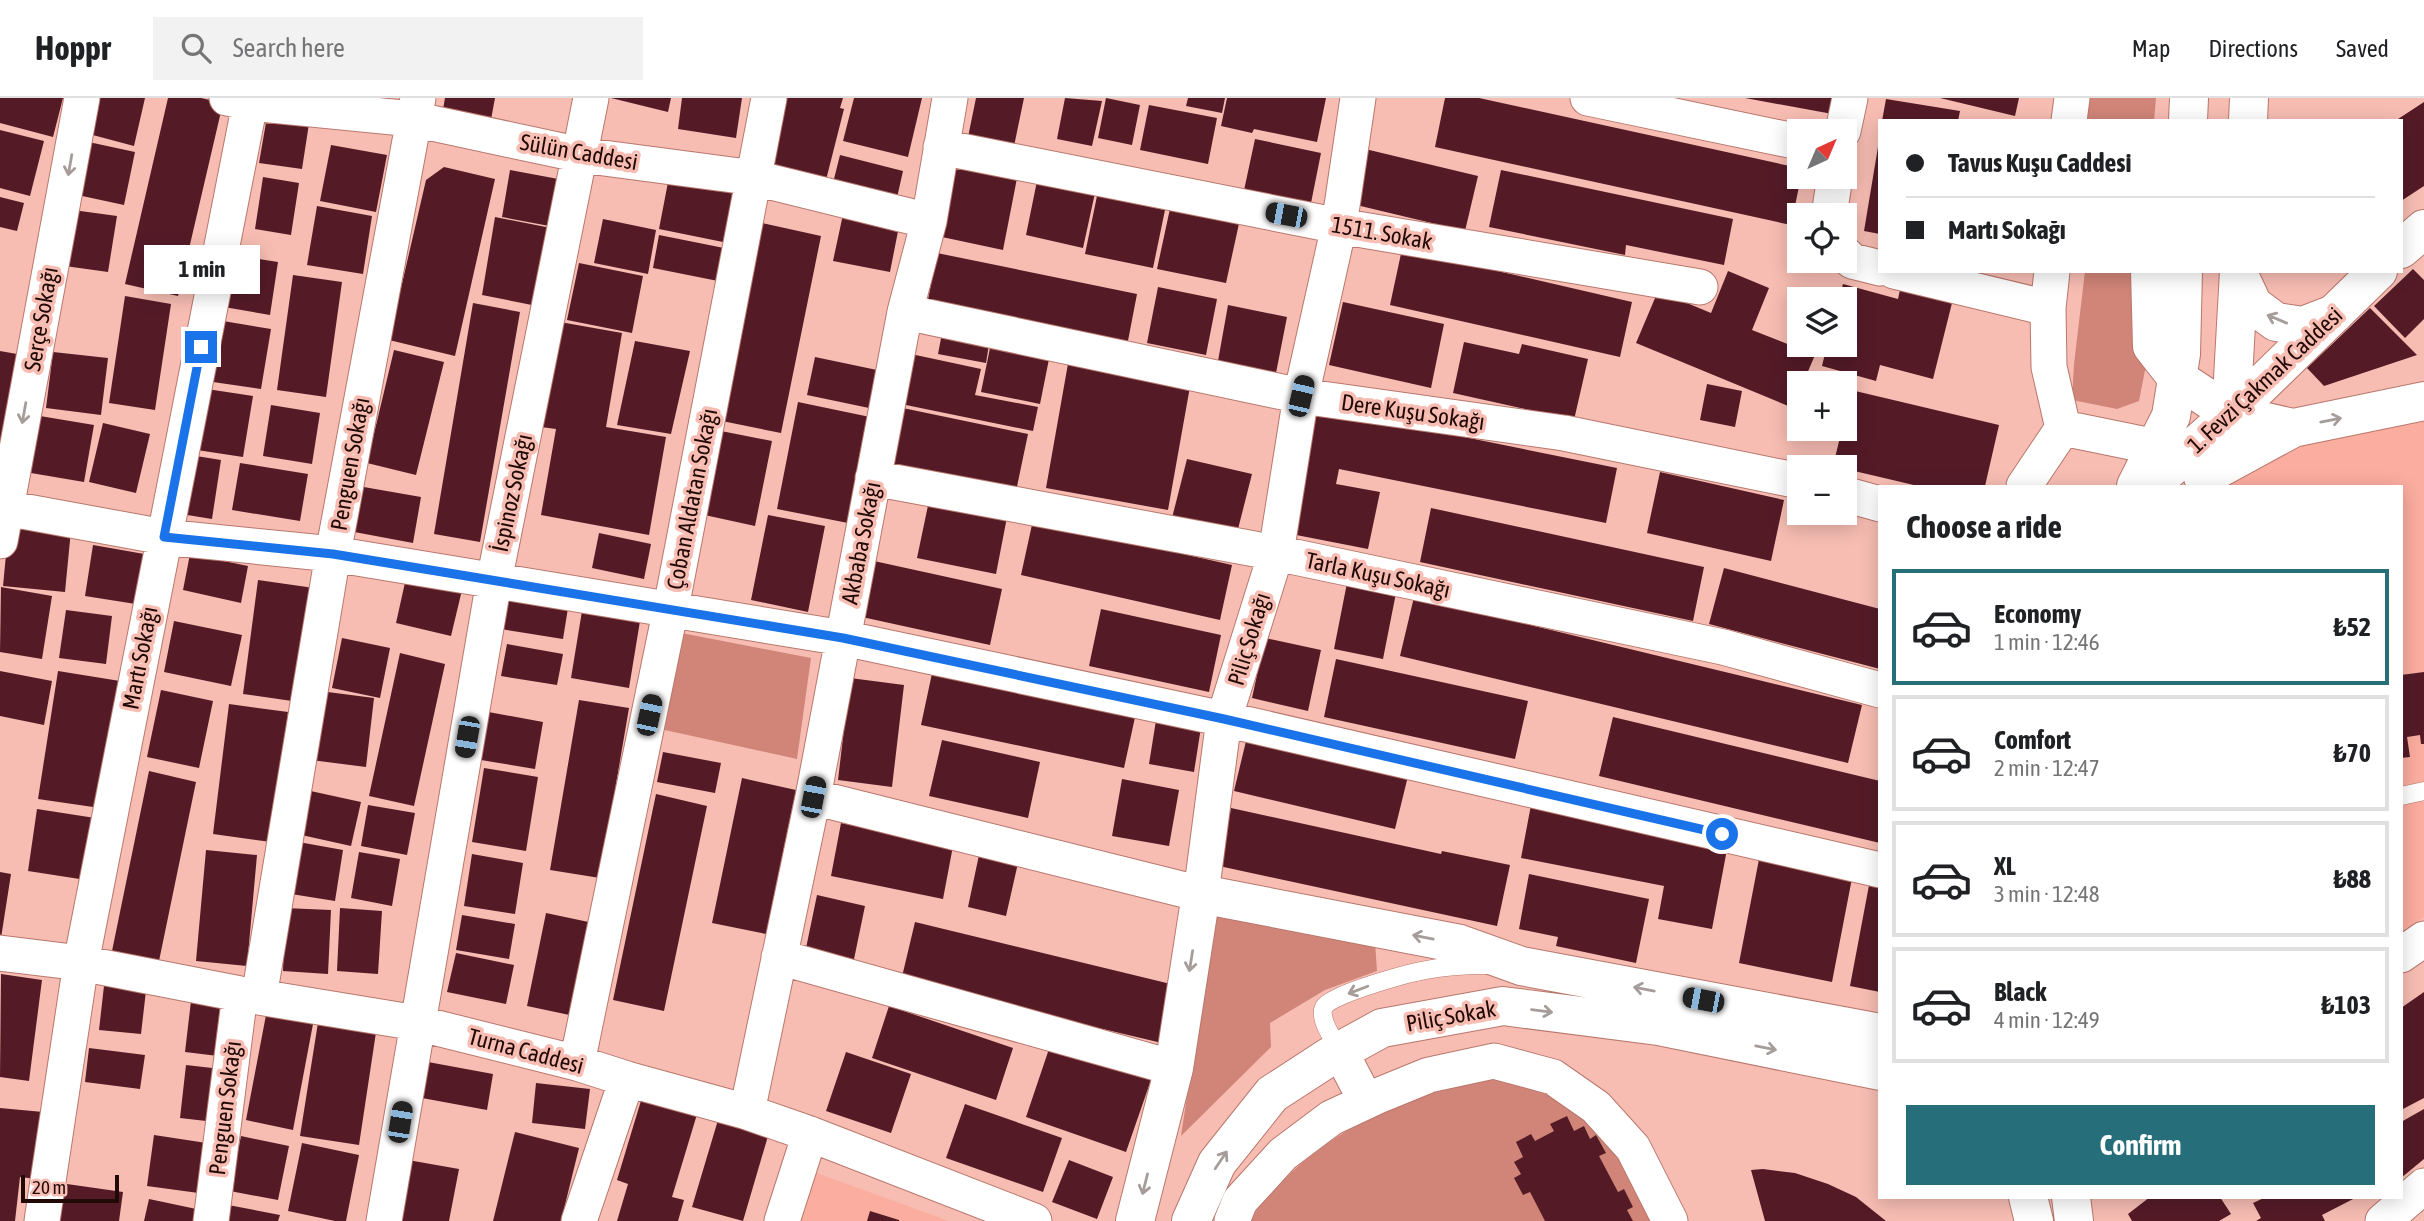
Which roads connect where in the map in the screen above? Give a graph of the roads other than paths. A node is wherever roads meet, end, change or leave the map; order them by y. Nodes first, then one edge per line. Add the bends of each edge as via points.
1 (82, 98) edge
2 (590, 98) edge
3 (769, 98) edge
4 (950, 98) edge
5 (1358, 98) edge
6 (1588, 98) edge
7 (1850, 98) edge
8 (2072, 98) edge
9 (2189, 98) edge
10 (2249, 98) edge
11 (243, 100) edge
12 (416, 109) edge
13 (1846, 119) edge
14 (2069, 119) edge
15 (2188, 119) edge
16 (2248, 119) edge
17 (1787, 139) edge
18 (941, 147) junction
19 (581, 155) junction
20 (755, 178) junction
21 (929, 221) junction
22 (1339, 226) junction
23 (2424, 229) edge
24 (2403, 247) edge
25 (1857, 262) edge
26 (1878, 268) edge
27 (1903, 273) edge
28 (2052, 273) edge
29 (2150, 273) edge
30 (2183, 273) edge
31 (2239, 273) edge
32 (2376, 273) edge
33 (1700, 287) dead end
34 (2048, 308) junction
35 (905, 312) junction
36 (2334, 314) junction
37 (2235, 349) junction
38 (2177, 378) junction
39 (1301, 396) junction
40 (2424, 401) edge
41 (2231, 414) junction
42 (2063, 428) junction
43 (2293, 428) junction
44 (2156, 447) junction
45 (873, 478) junction
46 (1787, 479) edge
47 (2200, 482) edge
48 (2025, 485) edge
49 (2137, 485) edge
50 (2151, 485) edge
51 (1857, 498) edge
52 (1878, 503) edge
53 (2, 518) edge
54 (164, 537) junction
55 (1276, 553) junction
56 (333, 554) junction
57 (494, 580) junction
58 (671, 608) junction
59 (843, 638) junction
60 (1878, 689) edge
61 (1224, 719) junction
62 (2424, 791) edge
63 (2403, 796) edge
64 (813, 797) junction
65 (1878, 870) edge
66 (1201, 894) junction
67 (2424, 939) edge
68 (0, 953) edge
69 (2403, 954) edge
70 (779, 957) junction
71 (81, 963) junction
72 (1521, 966) junction
73 (249, 995) junction
74 (1727, 1022) junction
75 (417, 1023) junction
76 (1878, 1032) edge
77 (1340, 1051) junction
78 (577, 1063) junction
79 (1174, 1068) junction
80 (1878, 1070) edge
81 (626, 1079) junction
82 (1366, 1101) junction
83 (747, 1112) junction
84 (810, 1134) junction
85 (2424, 1186) edge
86 (2071, 1199) edge
87 (2091, 1199) edge
88 (42, 1221) edge
89 (211, 1221) edge
90 (384, 1221) edge
91 (579, 1221) edge
92 (782, 1221) edge
93 (1034, 1221) edge
94 (1135, 1221) edge
95 (1191, 1221) edge
96 (1232, 1221) edge
97 (1670, 1221) edge
98 (2074, 1221) edge
99 (2383, 1221) edge

1 -> 53 street, Serçe Sokağı
2 - 19 street, İspinoz Sokağı
3 - 20 street, Çoban Aldatan Sokağı
4 - 18 street, Akbaba Sokağı
5 - 22 street, Piliç Sokağı
6 - 17 street
7 - 13 street
8 - 14 street
9 - 15 street
10 - 16 street
11 - 12 street, Sülün Caddesi
11 - 54 street, Martı Sokağı
12 - 19 street, Sülün Caddesi
12 - 56 street, Penguen Sokağı
18 - 21 street, Akbaba Sokağı
18 - 22 street, 1511. Sokak
19 - 20 street, Sülün Caddesi
19 - 57 street, İspinoz Sokağı
20 - 21 street, Sülün Caddesi
20 - 58 street, Çoban Aldatan Sokağı
21 - 35 street, Akbaba Sokağı
22 - 33 street, 1511. Sokak
22 - 39 street, Piliç Sokağı
23 - 24 street
25 - 26 street
27 - 34 street
28 - 34 street
29 - 38 street via 2152,346
30 - 38 street
36 -> 31 street via 2303,326 2276,322 2253,305
31 - 37 street
32 - 36 street, 1. Fevzi Çakmak Caddesi
34 - 42 street via 2049,367
35 - 39 street, Dere Kuşu Sokağı
35 - 45 street, Akbaba Sokağı
36 - 41 street, 1. Fevzi Çakmak Caddesi
37 - 38 street via 2204,372
37 - 41 street
38 - 41 street
38 - 44 street via 2171,416
39 - 46 street, Dere Kuşu Sokağı via 1564,433
39 - 55 street, Piliç Sokağı
43 -> 40 street
41 - 43 street
41 - 47 street
41 - 50 street, 1. Fevzi Çakmak Caddesi
42 - 44 street
42 - 48 street
43 - 47 street
44 - 49 street
45 - 55 street, Tarla Kuşu Sokağı
45 - 59 street, Akbaba Sokağı
51 - 52 street
53 - 54 street
54 - 56 street
54 - 71 street, Martı Sokağı
55 - 60 street, Tarla Kuşu Sokağı via 1723,647
55 - 61 street, Piliç Sokağı
56 - 57 street
56 - 73 street, Penguen Sokağı
57 - 58 street
57 - 75 street, İspinoz Sokağı
58 - 59 street
58 - 78 street, Çoban Aldatan Sokağı
59 - 61 street
59 - 64 street, Akbaba Sokağı
61 - 65 street
61 - 66 street, Piliç Sokağı
62 - 63 lane
64 - 66 street
64 - 70 street, Akbaba Sokağı
72 -> 66 street via 1461,944
66 -> 79 street, Piliç Sokağı
67 - 69 street
68 - 71 street, Turna Caddesi
70 - 79 street
70 - 83 street, Akbaba Sokağı
71 - 73 street, Turna Caddesi
71 - 88 street, Martı Sokağı
74 -> 72 street
72 -> 77 lane via 1426,970 1331,1000 1323,1017
73 - 75 street, Turna Caddesi
73 - 89 street, Penguen Sokağı
74 - 76 street
77 -> 74 street, Piliç Sokak via 1382,1028 1503,1006 1658,1027
74 -> 80 street, Piliç Sokak
75 - 78 street, Turna Caddesi
75 - 90 street, İspinoz Sokağı
77 - 82 street
95 -> 77 street, Piliç Sokak via 1217,1164 1272,1094
78 - 81 street, Turna Caddesi
79 -> 94 street, Piliç Sokağı
81 - 83 street, Turna Caddesi
81 - 91 street
82 - 96 street via 1331,1118 1283,1154 1240,1201
82 - 97 street via 1429,1075 1494,1061 1553,1077 1596,1107 1633,1148
83 - 84 street, Turna Caddesi
84 - 92 street
84 - 93 street, Turna Caddesi
85 - 99 street
86 - 98 street
87 - 98 street

